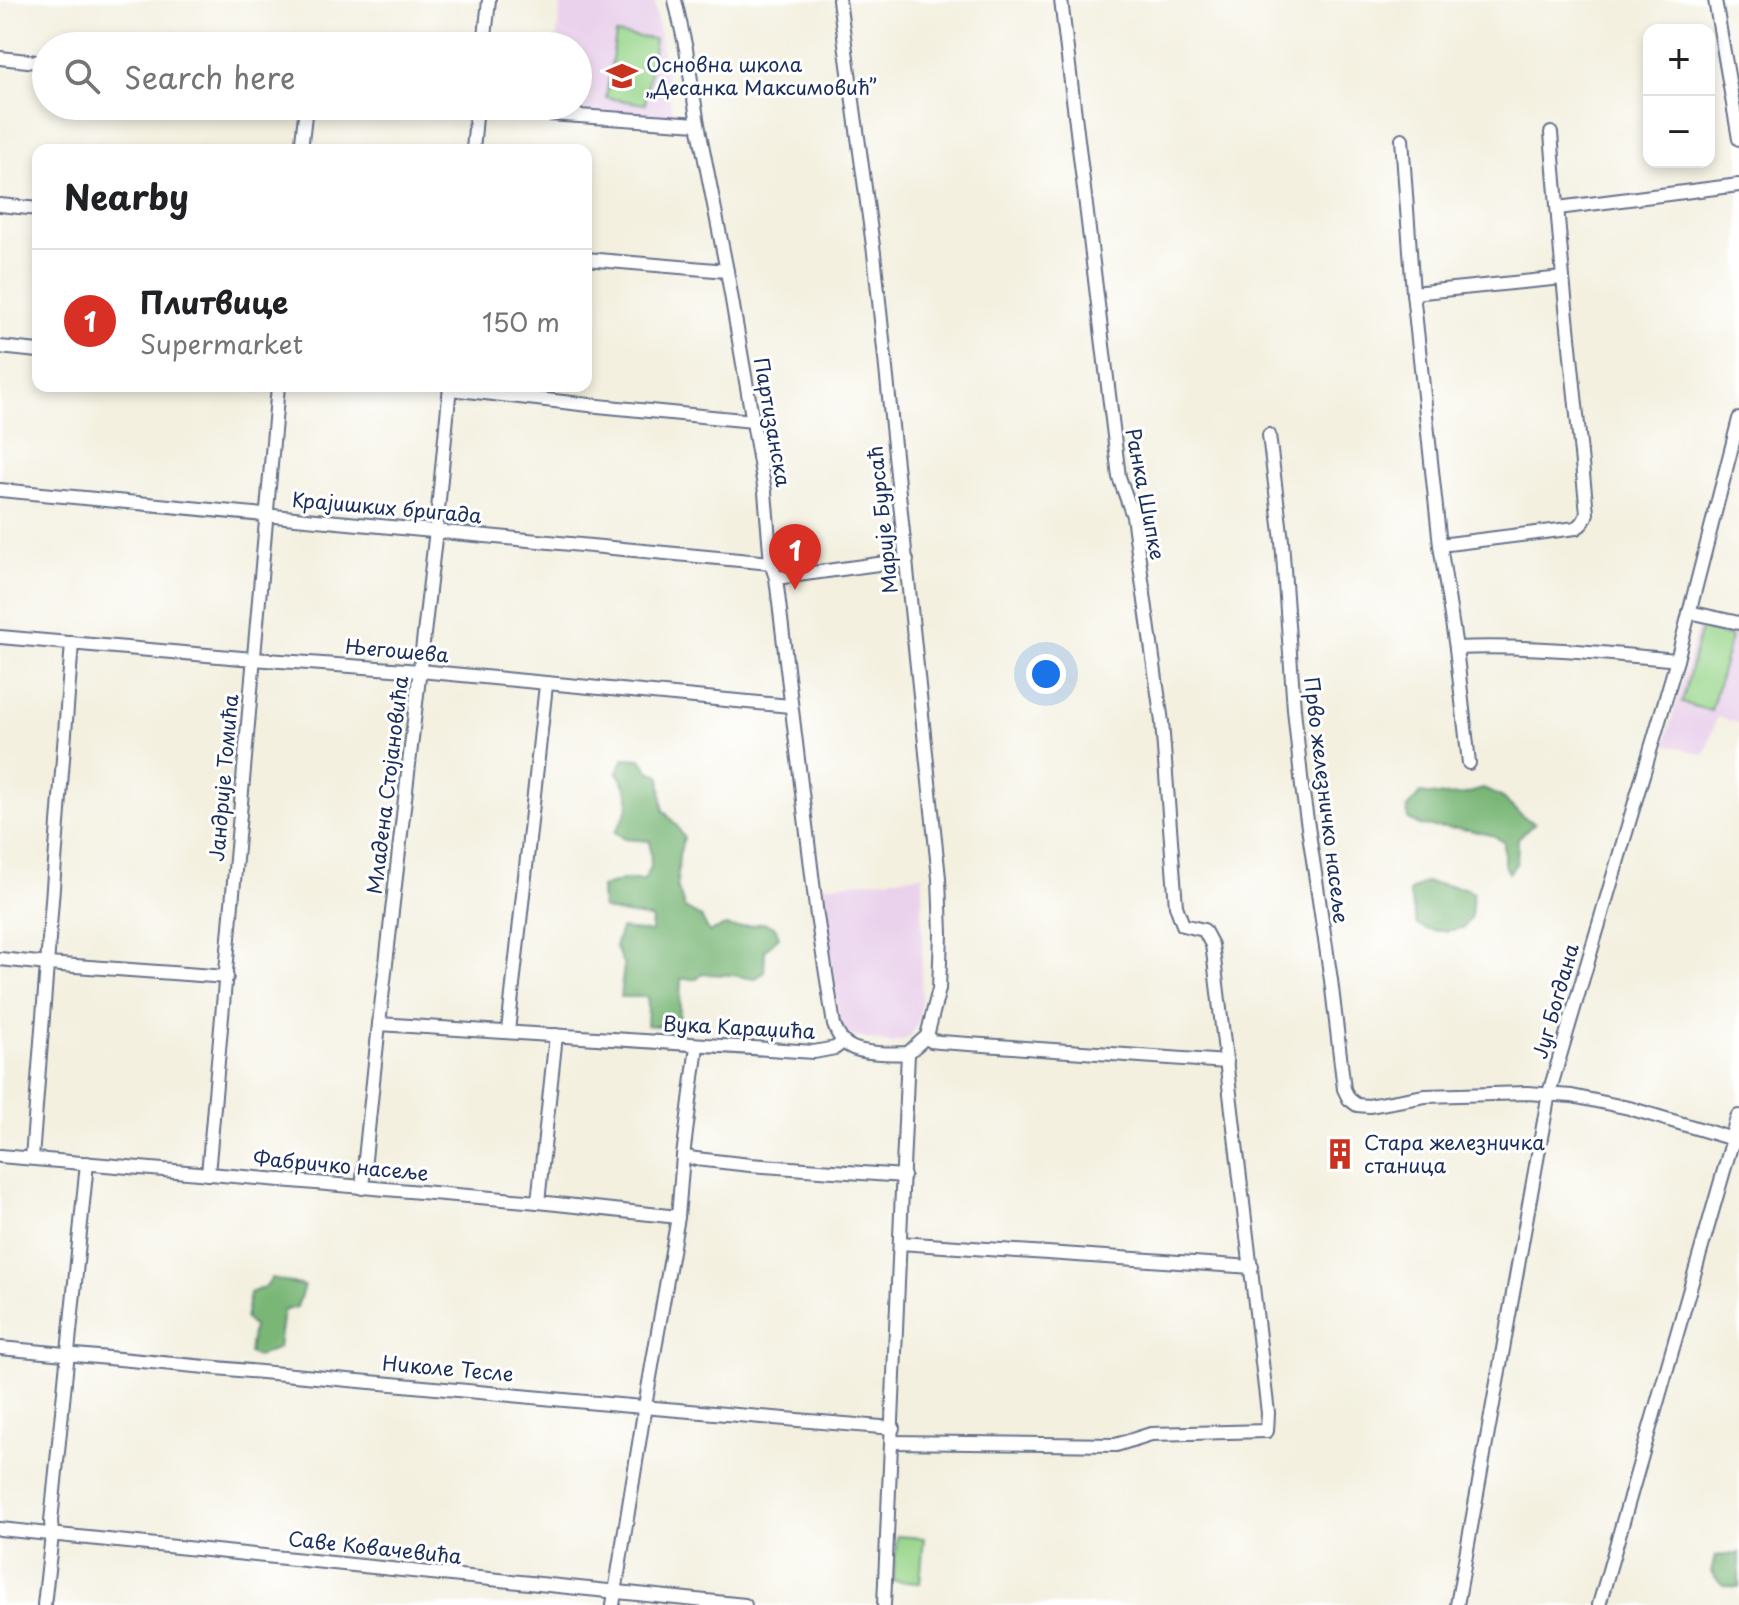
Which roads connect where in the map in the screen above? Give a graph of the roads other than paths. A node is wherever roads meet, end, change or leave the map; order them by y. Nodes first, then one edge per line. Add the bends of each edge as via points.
1 (489, 0) edge
2 (675, 0) edge
3 (839, 0) edge
4 (1061, 0) edge
5 (1715, 0) edge
6 (486, 32) edge
7 (0, 58) edge
8 (32, 61) edge
9 (592, 116) edge
10 (304, 120) edge
11 (476, 120) edge
12 (698, 124) junction
13 (1551, 133) dead end
14 (1402, 139) dead end
15 (1739, 139) edge
16 (302, 144) edge
17 (474, 144) edge
18 (1739, 185) edge
19 (0, 205) edge
20 (32, 208) edge
21 (1558, 208) junction
22 (592, 260) edge
23 (727, 271) junction
24 (1563, 278) junction
25 (1413, 293) junction
26 (0, 347) edge
27 (32, 350) edge
28 (277, 392) edge
29 (450, 392) edge
30 (483, 392) edge
31 (1739, 419) edge
32 (753, 421) junction
33 (1269, 435) dead end
34 (0, 490) edge
35 (266, 516) junction
36 (436, 530) junction
37 (1440, 545) junction
38 (907, 560) junction
39 (771, 563) junction
40 (776, 578) junction
41 (1689, 612) junction
42 (1739, 623) edge
43 (0, 637) edge
44 (72, 643) junction
45 (1456, 648) junction
46 (253, 659) junction
47 (1677, 660) junction
48 (420, 671) junction
49 (546, 685) junction
50 (790, 706) junction
51 (1469, 763) dead end
52 (0, 959) edge
53 (48, 964) junction
54 (227, 977) junction
55 (379, 1024) junction
56 (508, 1031) junction
57 (556, 1035) junction
58 (927, 1036) junction
59 (843, 1042) junction
60 (697, 1046) junction
61 (908, 1053) junction
62 (1227, 1062) junction
63 (1549, 1093) junction
64 (1739, 1118) edge
65 (1736, 1140) edge
66 (0, 1156) edge
67 (683, 1156) junction
68 (32, 1158) junction
69 (87, 1163) junction
70 (208, 1174) junction
71 (904, 1176) junction
72 (362, 1188) junction
73 (538, 1202) junction
74 (678, 1217) junction
75 (900, 1243) junction
76 (1252, 1267) junction
77 (0, 1348) edge
78 (68, 1354) junction
79 (645, 1406) junction
80 (893, 1428) junction
81 (892, 1442) junction
82 (0, 1529) edge
83 (52, 1535) junction
84 (614, 1598) edge
85 (44, 1605) edge
86 (745, 1605) edge
87 (884, 1605) edge
88 (1457, 1605) edge
89 (1599, 1605) edge

1 - 6 street
2 - 12 street, Партизанска
3 - 38 street, Марије Бурсаћ via 874,253
4 - 62 street, Ранка Шипке via 1119,477 1133,516 1162,722 1176,906 1183,925 1204,930 1212,945
5 - 15 street
7 - 8 street
9 - 12 street
10 - 16 street
11 - 17 street
12 - 23 street, Партизанска
13 - 21 street
14 - 25 street
18 - 21 street
19 - 20 street
21 - 24 street
22 - 23 street
23 - 32 street, Партизанска
24 - 25 street
24 - 37 street via 1585,520 1576,528
25 - 37 street
26 - 27 street
28 - 35 street, Јандрије Томића
29 - 36 street, Младена Стојановића
30 - 32 street
31 - 41 street, Југ Богдана
32 - 39 street, Партизанска
33 - 63 street, Прво железничко насеље via 1302,787 1344,1089 1357,1105 1369,1106 1425,1096
34 - 35 street, Крајишких бригада
35 - 36 street, Крајишких бригада
35 - 46 street, Јандрије Томића
36 - 39 street, Крајишких бригада
36 - 48 street, Младена Стојановића
37 - 45 street
38 - 40 street
38 - 58 street, Марије Бурсаћ via 939,878 939,989
39 - 40 street, Партизанска
40 - 50 street, Партизанска
41 - 42 street
41 - 47 street, Југ Богдана
43 - 44 street, Његошева
44 - 46 street, Његошева
44 - 53 street
45 - 47 street
45 - 51 street
46 - 48 street, Његошева
46 - 54 street, Јандрије Томића
47 - 63 street, Југ Богдана
48 - 49 street, Његошева
48 - 55 street, Младена Стојановића
49 - 50 street, Његошева
49 - 56 street
50 - 59 street, Партизанска via 834,1025
52 - 53 street
53 - 54 street
53 - 68 street
54 - 70 street, Јандрије Томића
55 - 56 street, Вука Караџића
55 - 72 street, Младена Стојановића
56 - 57 street, Вука Караџића
57 - 60 street, Вука Караџића
57 - 73 street
58 - 61 street
58 - 62 street via 931,1041
59 - 60 street, Вука Караџића via 814,1052
59 - 61 street, Вука Караџића via 858,1050
60 - 67 street
61 - 71 street
62 - 76 street
63 - 65 street via 1629,1108
63 - 88 street, Југ Богдана
64 - 65 street
65 - 89 street
66 - 68 street, Фабричко насеље
67 - 71 street
67 - 74 street
68 - 69 street, Фабричко насеље
69 - 70 street, Фабричко насеље
69 - 78 street
70 - 72 street, Фабричко насеље
71 - 75 street
72 - 73 street, Фабричко насеље
73 - 74 street, Фабричко насеље
74 - 79 street
75 - 76 street
75 - 80 street
76 - 81 street via 1267,1431 1151,1434 1116,1445
77 - 78 street, Николе Тесле
78 - 79 street, Николе Тесле
78 - 83 street
79 - 80 street, Николе Тесле
79 - 84 street
80 - 81 street
81 - 87 street
82 - 83 street, Саве Ковачевића
83 - 84 street, Саве Ковачевића
83 - 85 street
84 - 86 street, Саве Ковачевића

